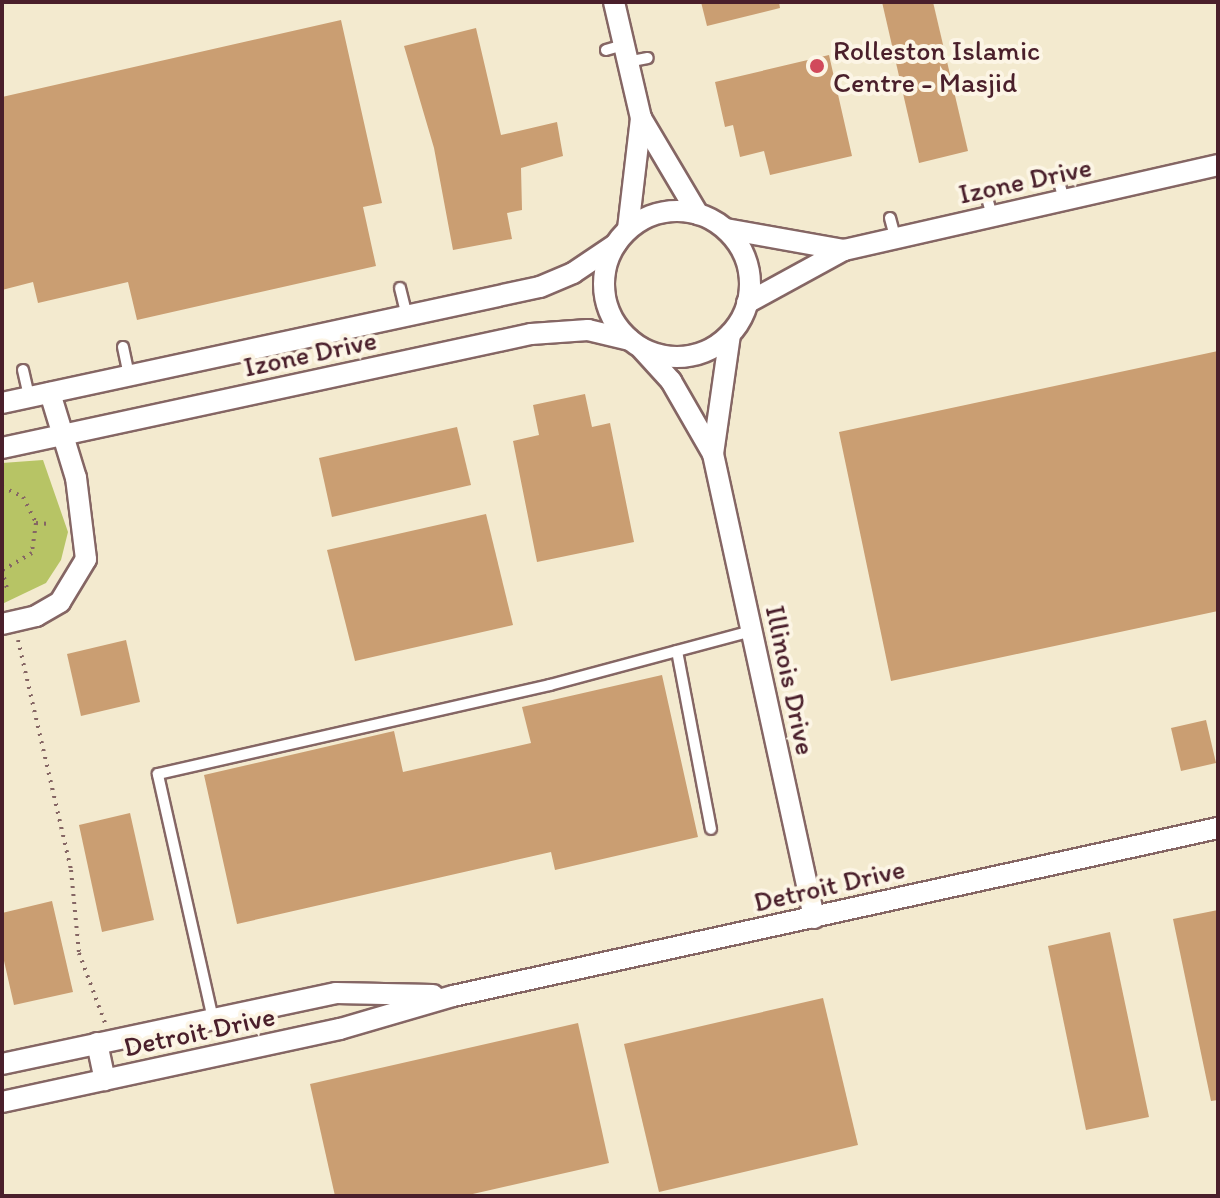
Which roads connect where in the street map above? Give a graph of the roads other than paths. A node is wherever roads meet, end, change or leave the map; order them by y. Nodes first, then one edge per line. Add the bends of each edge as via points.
1 (614, 2) edge
2 (619, 52) junction
3 (648, 58) dead end
4 (641, 118) junction
5 (1218, 165) edge
6 (698, 214) junction
7 (726, 229) junction
8 (622, 237) junction
9 (844, 250) junction
10 (400, 288) dead end
11 (747, 303) junction
12 (407, 316) junction
13 (730, 334) junction
14 (636, 344) junction
15 (123, 347) dead end
16 (23, 370) dead end
17 (129, 376) junction
18 (50, 393) junction
19 (29, 397) junction
20 (2, 403) edge
21 (60, 435) junction
22 (2, 448) edge
23 (713, 454) junction
24 (9, 629) edge
25 (752, 631) junction
26 (677, 651) junction
27 (1218, 828) edge
28 (711, 829) dead end
29 (814, 918) junction
30 (453, 996) junction
31 (213, 1019) junction
32 (102, 1036) junction
33 (8, 1060) edge
34 (105, 1080) junction
35 (2, 1102) edge

1 - 2 street
2 - 3 lane
2 - 4 street
4 - 6 street
4 - 8 street
5 - 9 street, Izone Drive via 1062,191 892,228
6 - 7 street
6 - 8 street via 673,211 649,216
7 - 9 street, Izone Drive
7 - 11 street via 747,263
8 - 12 street, Izone Drive via 573,273 540,287
8 - 14 street via 604,284 616,324
9 - 11 street, Izone Drive
10 - 12 lane
11 - 13 street
12 - 17 street, Izone Drive
13 - 14 street via 688,356
13 - 23 street, Illinois Drive
14 - 21 street, Izone Drive via 588,330 531,334
14 - 23 street, Illinois Drive via 671,381
15 - 17 lane
16 - 19 lane
17 - 18 street, Izone Drive
18 - 19 street, Izone Drive
18 - 21 street
19 - 20 street, Izone Drive
21 - 22 street, Izone Drive
21 - 24 street via 76,478 87,543 81,571 70,600 37,622
23 - 25 street, Illinois Drive
25 - 26 lane
25 - 29 street, Illinois Drive
26 - 28 lane
26 - 31 lane via 158,774
27 - 29 street, Detroit Drive
29 - 30 street, Detroit Drive
30 - 31 street, Detroit Drive via 336,993
30 - 34 street, Detroit Drive via 340,1029
31 - 32 street, Detroit Drive
32 - 33 street, Detroit Drive
32 - 34 street
34 - 35 street, Detroit Drive

